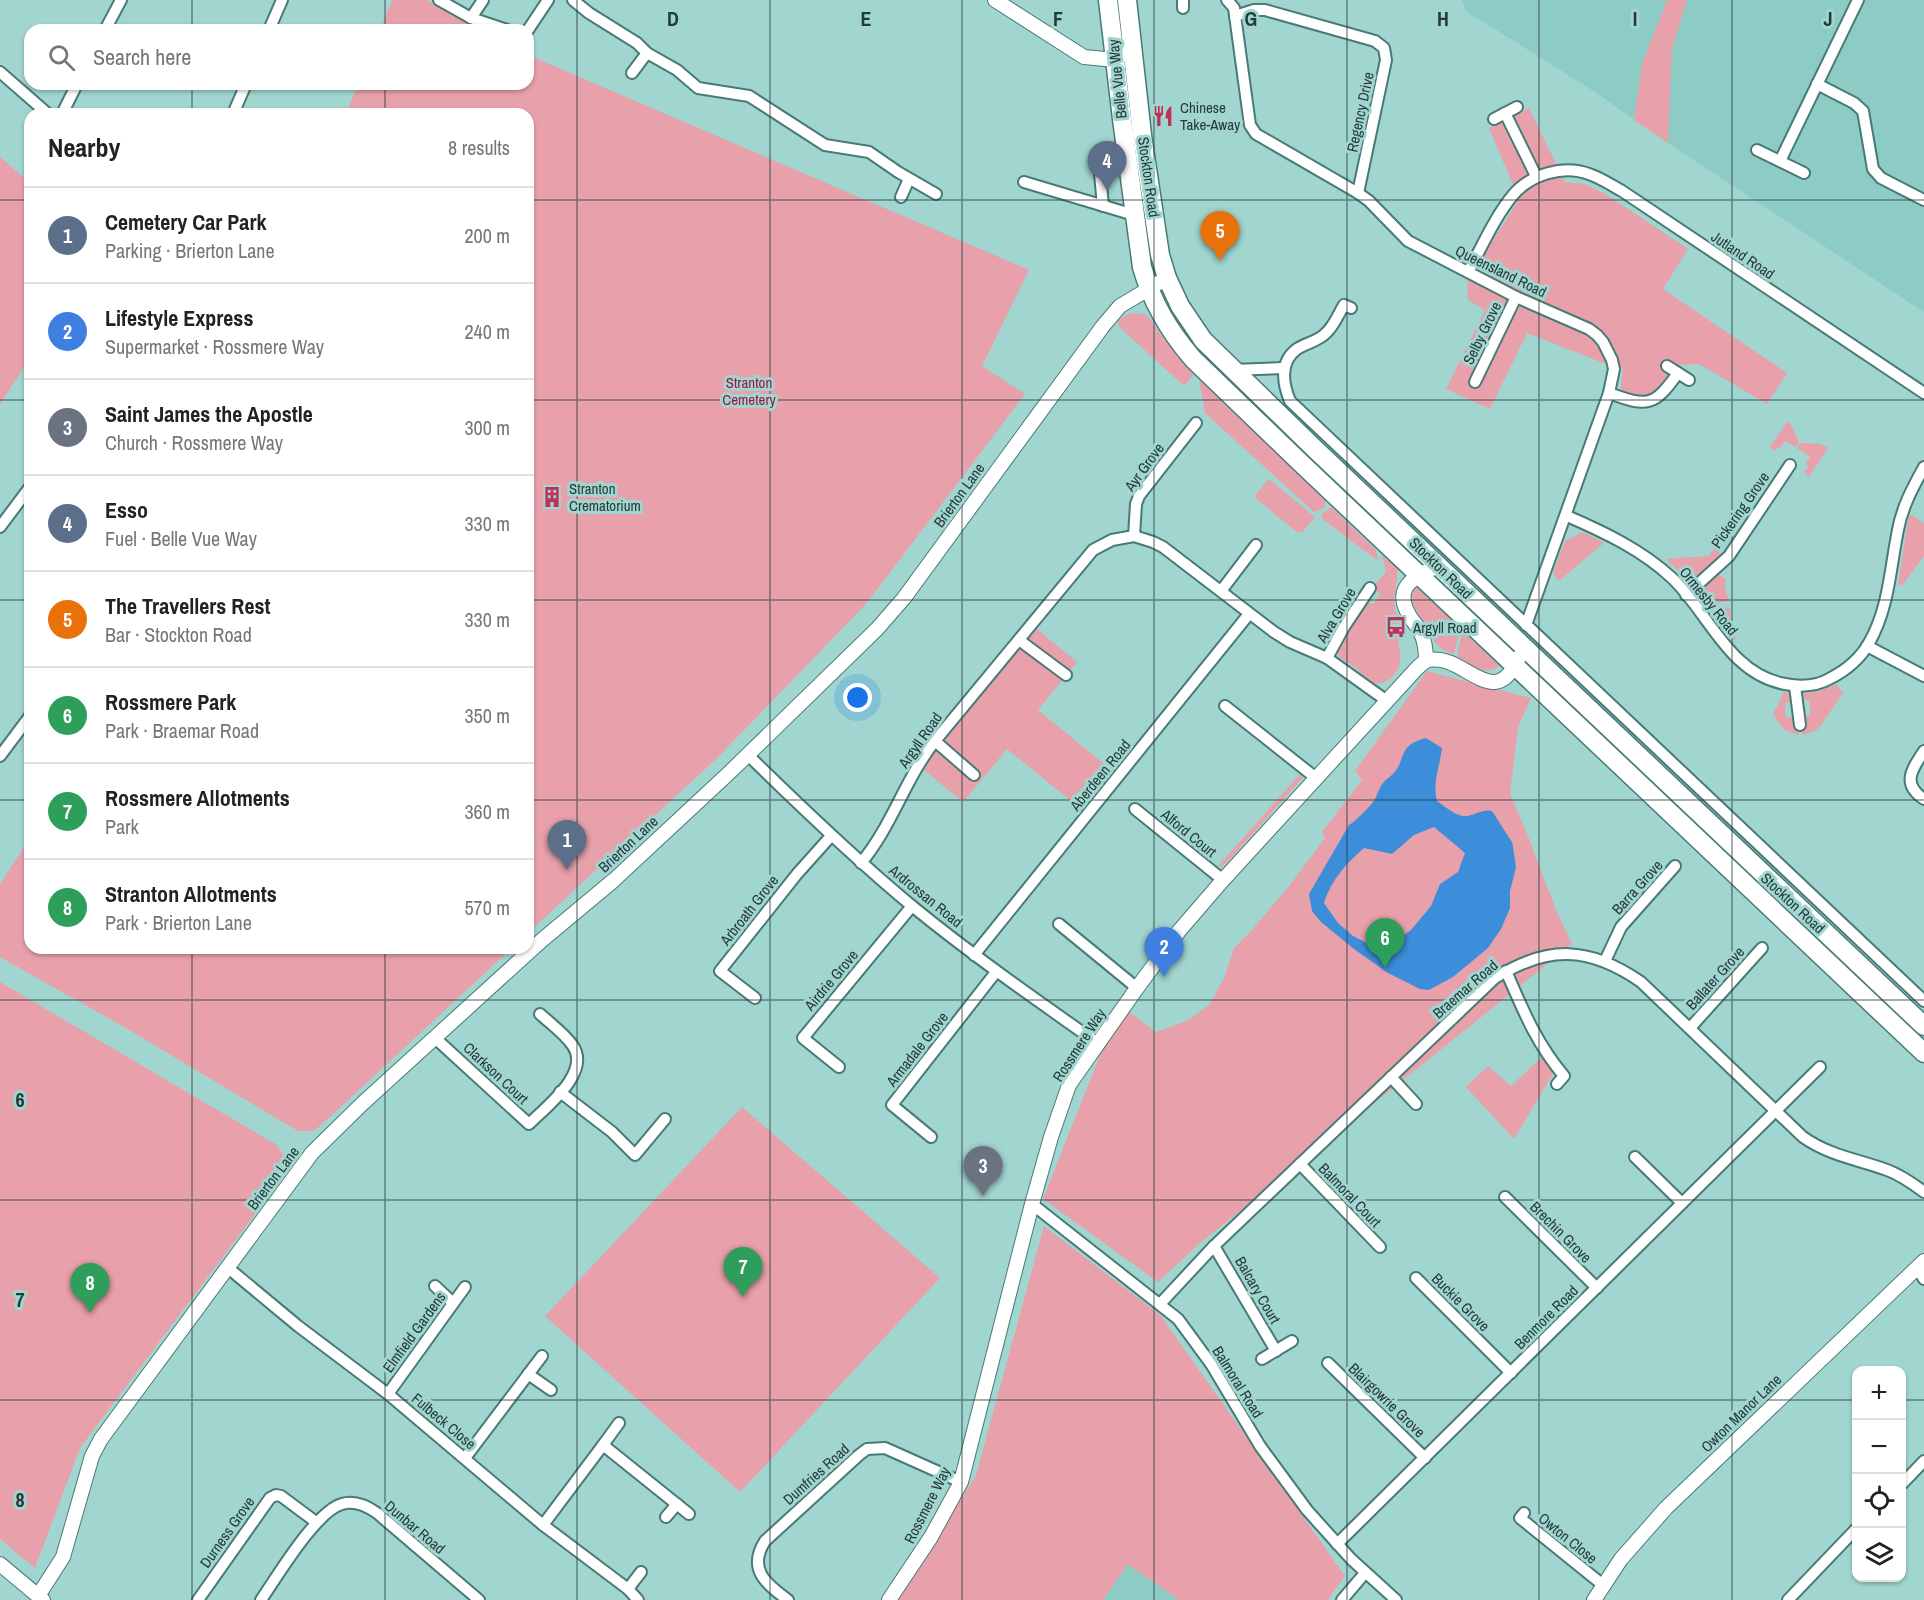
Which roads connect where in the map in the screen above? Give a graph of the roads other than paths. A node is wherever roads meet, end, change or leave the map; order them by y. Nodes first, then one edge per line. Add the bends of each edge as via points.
1 (121, 0) edge
2 (282, 0) edge
3 (439, 0) edge
4 (483, 0) edge
5 (548, 0) edge
6 (573, 0) edge
7 (995, 0) edge
8 (1108, 0) edge
9 (1127, 0) edge
10 (1227, 0) edge
11 (1858, 0) edge
12 (1235, 16) junction
13 (471, 18) junction
14 (108, 24) edge
15 (272, 24) edge
16 (489, 24) edge
17 (532, 24) edge
18 (1133, 52) junction
19 (647, 53) junction
20 (1115, 56) junction
21 (0, 72) edge
22 (632, 73) dead end
23 (1817, 84) junction
24 (74, 90) edge
25 (244, 90) edge
26 (1517, 107) dead end
27 (41, 108) edge
28 (65, 108) edge
29 (236, 108) edge
30 (1505, 113) junction
31 (1494, 119) dead end
32 (1125, 142) junction
33 (1757, 150) dead end
34 (1780, 161) junction
35 (1804, 173) dead end
36 (1536, 177) junction
37 (909, 179) junction
38 (1024, 182) dead end
39 (1358, 193) junction
40 (936, 194) dead end
41 (901, 197) dead end
42 (1924, 200) edge
43 (1103, 206) junction
44 (1135, 222) junction
45 (1468, 272) junction
46 (1167, 278) junction
47 (1148, 288) junction
48 (1516, 297) junction
49 (1351, 308) dead end
50 (1667, 366) dead end
51 (1284, 368) junction
52 (1232, 370) junction
53 (1678, 373) junction
54 (1689, 380) dead end
55 (1475, 381) dead end
56 (1609, 393) junction
57 (1924, 393) edge
58 (1196, 423) dead end
59 (1321, 443) junction
60 (1790, 465) dead end
61 (1304, 466) junction
62 (1924, 467) edge
63 (24, 496) edge
64 (1567, 516) junction
65 (0, 527) edge
66 (1134, 536) junction
67 (1256, 545) dead end
68 (1438, 566) junction
69 (1418, 574) junction
70 (1370, 588) dead end
71 (1221, 591) junction
72 (1686, 595) junction
73 (1249, 614) junction
74 (1526, 625) junction
75 (1019, 640) junction
76 (1523, 646) junction
77 (1867, 646) junction
78 (1327, 658) junction
79 (1426, 660) junction
80 (1515, 666) junction
81 (1561, 671) junction
82 (1066, 675) dead end
83 (1924, 676) edge
84 (1795, 686) junction
85 (1387, 701) junction
86 (1225, 706) dead end
87 (24, 724) edge
88 (1800, 725) dead end
89 (934, 741) junction
90 (1924, 751) edge
91 (748, 755) junction
92 (0, 756) edge
93 (974, 775) dead end
94 (1316, 778) junction
95 (1924, 799) edge
96 (1135, 809) dead end
97 (831, 836) junction
98 (861, 862) junction
99 (1675, 866) dead end
100 (1223, 880) junction
101 (912, 906) junction
102 (1059, 924) dead end
103 (534, 947) edge
104 (1762, 948) dead end
105 (527, 954) edge
106 (974, 955) junction
107 (1605, 961) junction
108 (1506, 971) junction
109 (996, 972) junction
110 (1137, 987) junction
111 (755, 998) dead end
112 (1924, 1001) edge
113 (540, 1014) dead end
114 (1924, 1025) edge
115 (1690, 1028) junction
116 (435, 1038) junction
117 (1099, 1044) junction
118 (1924, 1053) edge
119 (839, 1067) dead end
120 (1820, 1067) dead end
121 (1564, 1076) dead end
122 (1391, 1077) junction
123 (560, 1092) junction
124 (1416, 1104) dead end
125 (1776, 1110) junction
126 (665, 1119) dead end
127 (931, 1137) dead end
128 (1635, 1157) dead end
129 (1300, 1164) junction
130 (1924, 1192) edge
131 (1505, 1197) dead end
132 (1682, 1203) junction
133 (1032, 1204) junction
134 (1214, 1246) junction
135 (1380, 1246) dead end
136 (227, 1268) junction
137 (1922, 1269) edge
138 (1416, 1278) dead end
139 (435, 1286) dead end
140 (465, 1287) dead end
141 (1597, 1288) junction
142 (453, 1303) junction
143 (1160, 1304) junction
144 (1292, 1341) dead end
145 (1276, 1351) junction
146 (542, 1356) dead end
147 (1262, 1359) dead end
148 (1328, 1363) dead end
149 (1511, 1373) junction
150 (528, 1374) junction
151 (551, 1390) dead end
152 (388, 1394) junction
153 (618, 1424) dead end
154 (603, 1445) junction
155 (465, 1458) junction
156 (1425, 1458) junction
157 (1924, 1461) edge
158 (1906, 1480) edge
159 (961, 1482) junction
160 (677, 1504) junction
161 (1524, 1513) dead end
162 (689, 1514) dead end
163 (666, 1517) dead end
164 (316, 1522) junction
165 (543, 1525) junction
166 (1852, 1534) edge
167 (1337, 1544) junction
168 (0, 1564) edge
169 (641, 1572) dead end
170 (1365, 1574) junction
171 (1603, 1585) junction
172 (628, 1589) junction
173 (41, 1598) edge
174 (198, 1600) edge
175 (261, 1600) edge
176 (479, 1600) edge
177 (638, 1600) edge
178 (788, 1600) edge
179 (889, 1600) edge
180 (1342, 1600) edge
181 (1396, 1600) edge
182 (1594, 1600) edge
183 (1788, 1600) edge

1 - 14 street
2 - 15 street
3 - 13 street
4 - 13 street
5 - 17 street
6 - 19 street
7 - 20 street via 1084,57 1095,60
8 - 20 highway, Belle Vue Way
9 - 18 highway, Stockton Road
10 - 12 street, Queensland Road
11 - 23 street
12 - 39 street, Queensland Road via 1250,125 1256,134
12 - 39 street, Regency Drive via 1265,10 1375,41 1384,48 1386,60
13 - 16 street
18 - 20 street
18 - 46 highway, Stockton Road via 1160,255
19 - 22 street
19 - 37 street via 698,88 749,96 825,145 869,152
20 - 32 highway, Belle Vue Way
21 - 27 street
23 - 34 street
23 - 42 street via 1863,111 1873,169 1881,178
24 - 28 street
25 - 29 street
26 - 30 street
30 - 31 street
30 - 36 street
32 - 43 street via 1099,163
32 - 44 highway, Belle Vue Way
33 - 34 street
34 - 35 street
36 - 45 street via 1513,195
36 - 57 street, Jutland Road via 1574,171 1605,180
37 - 40 street
37 - 41 street
38 - 43 street
39 - 45 street, Queensland Road via 1408,241
43 - 44 street
44 - 47 highway, Stockton Road
45 - 48 street, Queensland Road
46 - 47 street, Brierton Lane
46 - 52 highway, Stockton Road via 1194,328
47 - 61 highway, Stockton Road via 1169,330 1193,359
47 - 91 street, Brierton Lane via 1120,306 1103,326 890,614
48 - 55 street, Selby Grove
48 - 56 street, Queensland Road via 1597,335 1612,360
49 - 51 street via 1344,305 1326,333 1298,349
50 - 53 street
51 - 52 street
51 - 59 street via 1283,380 1290,401
52 - 59 highway, Stockton Road
53 - 54 street
53 - 56 street via 1655,399 1644,404
56 - 64 street, Queensland Road
58 - 66 street, Ayr Grove via 1139,496
59 - 61 street
59 - 68 highway, Stockton Road
59 - 74 street, Stockton Road
60 - 72 street, Pickering Grove via 1729,556
61 - 69 highway, Stockton Road
62 - 77 street, Ormesby Road via 1904,507 1884,612
63 - 65 street
64 - 72 street, Ormesby Road via 1645,556
64 - 74 street, Queensland Road
66 - 71 street via 1163,547
66 - 75 street, Argyll Road via 1112,540 1093,550
67 - 71 street
68 - 69 street
68 - 76 highway, Stockton Road
69 - 79 street via 1404,590 1404,605 1421,632
69 - 80 highway, Stockton Road
70 - 78 street, Alva Grove
71 - 73 street
72 - 84 street, Ormesby Road via 1734,656 1759,675
73 - 78 street via 1290,642
73 - 106 street, Aberdeen Road
74 - 81 street, Stockton Road
75 - 82 street
75 - 89 street, Argyll Road
76 - 80 street
76 - 81 highway, Stockton Road
77 - 83 street
77 - 84 street, Ormesby Road via 1855,662 1835,676 1818,685
78 - 85 street
79 - 80 street via 1446,661 1487,682 1507,677
79 - 85 street, Rossmere Way
80 - 118 highway, Stockton Road
81 - 112 street, Stockton Road
81 - 114 highway, Stockton Road
84 - 88 street
85 - 94 street, Rossmere Way
86 - 94 street
87 - 92 street
89 - 93 street
89 - 98 street, Argyll Road via 885,830
90 - 95 street via 1910,772 1911,785
91 - 97 street, Ardrossan Road
91 - 103 street, Brierton Lane via 614,880
94 - 100 street, Rossmere Way
96 - 100 street, Alford Court
97 - 98 street, Ardrossan Road
97 - 111 street, Arbroath Grove via 720,971
98 - 101 street, Ardrossan Road
99 - 107 street, Barra Grove via 1621,927
100 - 110 street, Rossmere Way
101 - 106 street, Ardrossan Road
101 - 119 street, Airdrie Grove via 803,1038
102 - 110 street
104 - 115 street, Ballater Grove
105 - 116 street, Brierton Lane
106 - 109 street, Ardrossan Road
107 - 108 street, Braemar Road via 1580,954 1548,954
107 - 115 street, Braemar Road via 1641,982
108 - 121 street via 1534,1035
108 - 122 street, Braemar Road
109 - 117 street, Ardrossan Road
109 - 127 street, Armadale Grove via 892,1106
110 - 117 street, Rossmere Way
113 - 123 street, Clarkson Court via 576,1051 576,1071
115 - 125 street, Braemar Road
116 - 123 street, Clarkson Court via 529,1124
116 - 136 street, Brierton Lane via 312,1153
117 - 133 street, Rossmere Way via 1069,1085
120 - 125 street, Benmore Road
122 - 124 street
122 - 129 street, Braemar Road
123 - 126 street via 635,1155
125 - 130 street, Braemar Road via 1803,1137 1826,1152 1888,1170
125 - 132 street, Benmore Road
128 - 132 street
129 - 134 street, Braemar Road
129 - 135 street, Balmoral Court
131 - 141 street, Brechin Grove
132 - 141 street, Benmore Road
133 - 143 street, Balmoral Road
133 - 159 street, Rossmere Way
134 - 143 street, Braemar Road
134 - 145 street, Balcary Court
136 - 152 street, Fulbeck Close
136 - 173 street, Brierton Lane via 101,1439 92,1456 63,1557
137 - 171 street, Owton Manor Lane via 1666,1508
138 - 149 street, Buckie Grove
139 - 142 street
140 - 142 street, Elmfield Gardens
141 - 149 street, Benmore Road
142 - 152 street, Elmfield Gardens
143 - 167 street, Balmoral Road via 1178,1319 1211,1364 1260,1446
144 - 145 street
145 - 147 street
146 - 150 street
148 - 156 street, Blairgowrie Grove
149 - 156 street, Benmore Road
150 - 151 street
150 - 155 street
152 - 155 street, Fulbeck Close
153 - 154 street
154 - 160 street
154 - 165 street
155 - 165 street, Fulbeck Close
156 - 167 street, Benmore Road
157 - 158 street
159 - 178 street, Dumfries Road via 885,1448 867,1449 761,1548 759,1572 768,1585
159 - 179 street, Rossmere Way via 932,1537
160 - 162 street
160 - 163 street
161 - 171 street, Owton Close via 1520,1518
164 - 174 street, Durness Grove via 281,1496 270,1498
164 - 175 street, Dunbar Road
164 - 176 street, Dunbar Road via 342,1503 367,1506
165 - 172 street, Fulbeck Close
166 - 183 street
167 - 170 street, Balmoral Road
168 - 173 street
169 - 172 street
170 - 180 street
170 - 181 street, Balmoral Road
171 - 182 street, Owton Manor Lane
172 - 177 street, Fulbeck Close

